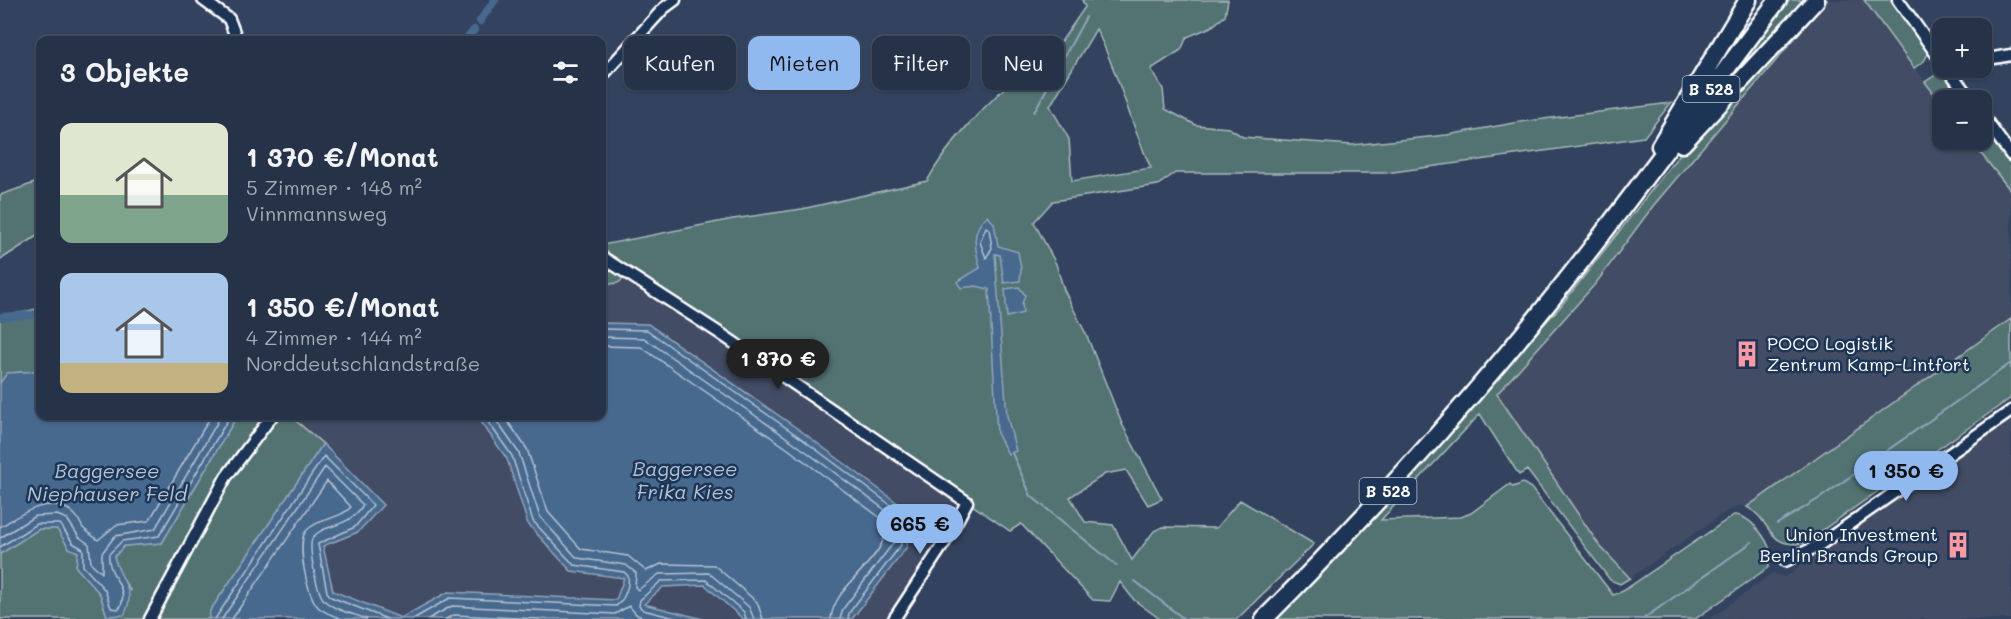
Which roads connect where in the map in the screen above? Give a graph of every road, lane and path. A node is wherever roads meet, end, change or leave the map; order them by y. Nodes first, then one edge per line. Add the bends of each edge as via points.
1 (202, 0) edge
2 (675, 0) edge
3 (1748, 0) edge
4 (1778, 0) edge
5 (1816, 0) edge
6 (1898, 0) edge
7 (235, 36) edge
8 (1932, 46) edge
9 (2011, 55) edge
10 (1992, 58) edge
11 (606, 72) edge
12 (1992, 129) edge
13 (2011, 155) edge
14 (1645, 179) junction
15 (606, 260) edge
16 (2011, 411) edge
17 (269, 420) edge
18 (1785, 561) dead end
19 (150, 619) edge
20 (894, 619) edge
21 (1264, 619) edge

1 - 7 street via 229,19
2 - 11 street
3 - 14 highway via 1671,124
4 - 14 highway, B 528
5 - 14 highway
6 - 8 street
9 - 10 street
12 - 13 street
14 - 21 highway, B 528 via 1505,356 1388,491
15 - 20 street via 967,502
16 - 18 street via 1818,546
17 - 19 street via 226,477

